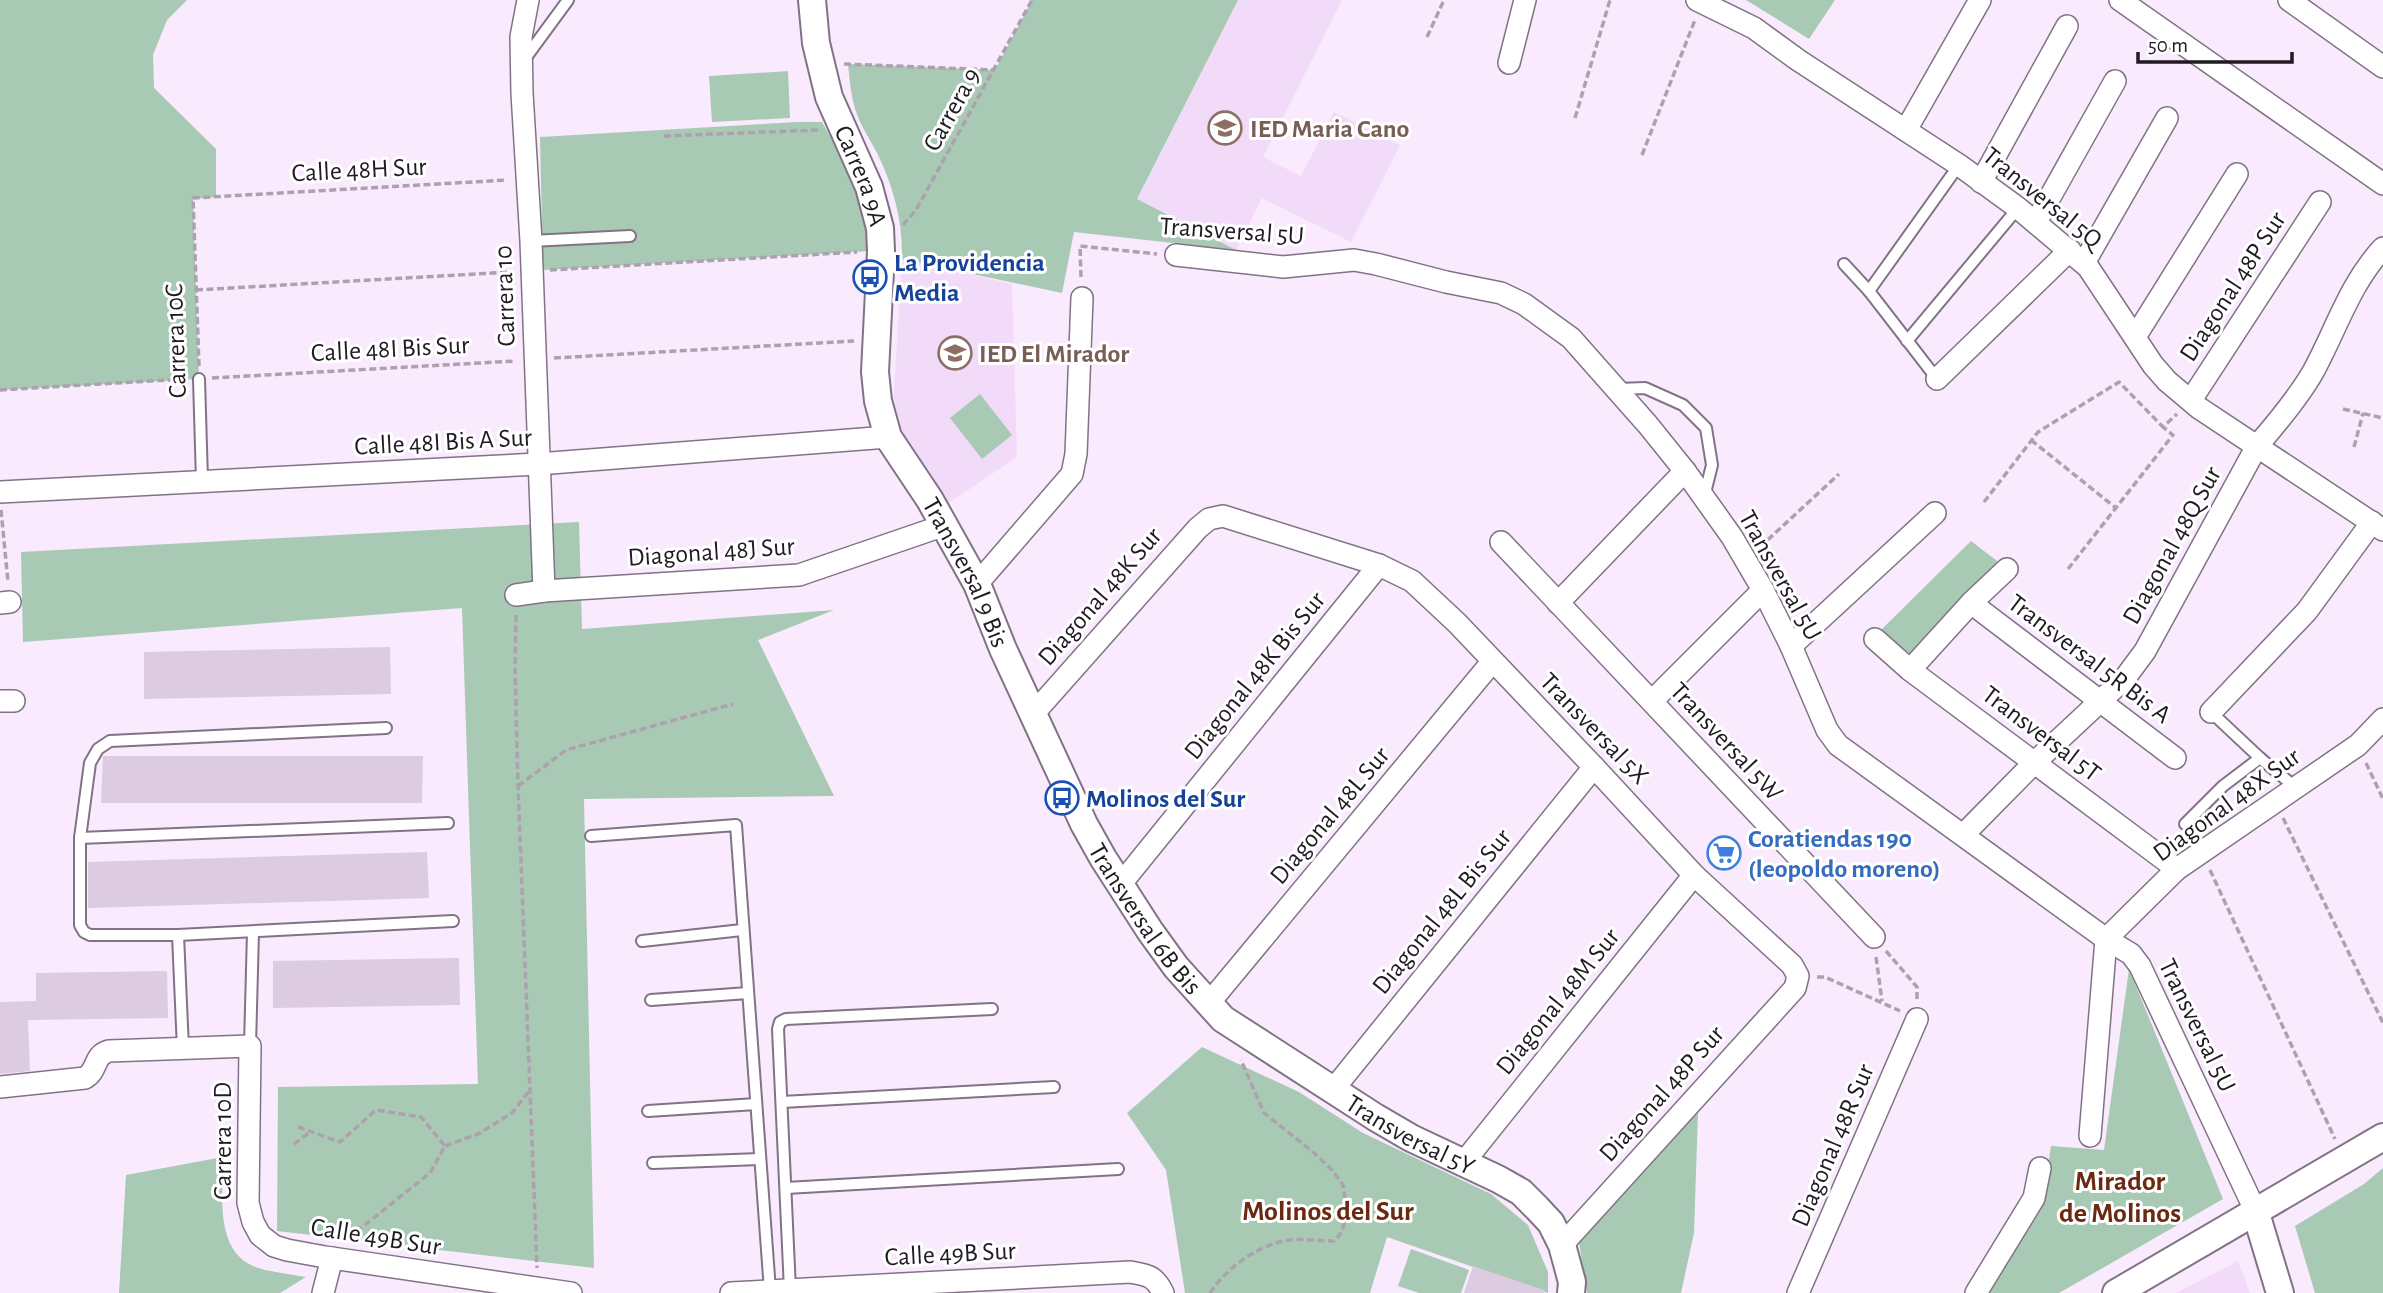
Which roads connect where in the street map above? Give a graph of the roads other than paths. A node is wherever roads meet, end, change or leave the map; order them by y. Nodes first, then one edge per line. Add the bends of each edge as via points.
1 (527, 0) edge
2 (568, 0) edge
3 (812, 0) edge
4 (1525, 0) edge
5 (1980, 0) edge
6 (2289, 0) edge
7 (1699, 1) edge
8 (2135, 4) edge
9 (2067, 26) dead end
10 (1509, 62) dead end
11 (522, 63) junction
12 (2383, 66) edge
13 (2115, 82) dead end
14 (2167, 118) dead end
15 (1906, 130) junction
16 (1959, 165) junction
17 (2237, 174) dead end
18 (1980, 182) junction
19 (2383, 184) edge
20 (2320, 202) dead end
21 (2018, 208) junction
22 (2036, 222) junction
23 (630, 236) dead end
24 (531, 241) junction
25 (2383, 248) edge
26 (1176, 256) road end
27 (2077, 256) junction
28 (1844, 264) dead end
29 (1869, 291) junction
30 (1082, 298) road end
31 (2135, 337) junction
32 (1907, 341) junction
33 (199, 379) road end
34 (1937, 379) joint
35 (1618, 389) junction
36 (2190, 400) junction
37 (887, 437) junction
38 (2257, 446) junction
39 (538, 464) junction
40 (1685, 471) junction
41 (202, 481) junction
42 (1704, 497) junction
43 (1, 500) edge
44 (1935, 513) dead end
45 (1209, 519) joint
46 (945, 525) junction
47 (2378, 526) edge
48 (1501, 542) dead end
49 (1379, 565) junction
50 (2007, 569) dead end
51 (977, 584) junction
52 (1763, 590) junction
53 (544, 591) junction
54 (516, 595) road end
55 (1558, 603) junction
56 (1971, 603) junction
57 (1875, 639) dead end
58 (1791, 646) junction
59 (1492, 662) junction
60 (1910, 670) junction
61 (1651, 701) junction
62 (2099, 702) junction
63 (2211, 712) joint
64 (1034, 713) junction
65 (2383, 719) edge
66 (386, 729) dead end
67 (2175, 758) dead end
68 (2259, 758) junction
69 (2034, 763) junction
70 (1594, 767) junction
71 (2295, 787) junction
72 (448, 823) dead end
73 (2185, 824) dead end
74 (1963, 835) junction
75 (591, 836) dead end
76 (80, 838) junction
77 (2177, 869) junction
78 (1694, 875) junction
79 (1120, 885) junction
80 (453, 921) dead end
81 (742, 930) junction
82 (253, 932) junction
83 (178, 935) junction
84 (1874, 937) road end
85 (2106, 939) junction
86 (642, 941) dead end
87 (1798, 976) joint
88 (748, 993) junction
89 (651, 1000) dead end
90 (1209, 1003) junction
91 (992, 1009) dead end
92 (1917, 1019) road end
93 (250, 1046) junction
94 (183, 1049) junction
95 (0, 1087) edge
96 (1054, 1087) dead end
97 (1332, 1091) junction
98 (782, 1102) junction
99 (756, 1104) junction
100 (649, 1111) dead end
101 (2090, 1136) dead end
102 (2383, 1137) edge
103 (760, 1159) junction
104 (1464, 1162) junction
105 (653, 1163) dead end
106 (2040, 1168) dead end
107 (1118, 1169) dead end
108 (786, 1188) junction
109 (2255, 1210) junction
110 (260, 1235) joint
111 (1562, 1245) junction
112 (329, 1257) junction
113 (780, 1290) junction
114 (852, 1290) edge
115 (323, 1293) edge
116 (571, 1293) edge
117 (731, 1293) edge
118 (1163, 1293) edge
119 (1571, 1293) edge
120 (1798, 1293) edge
121 (1976, 1293) edge
122 (2116, 1293) edge
123 (2280, 1293) edge

1 - 11 street, Carrera 10
2 - 11 lane
3 - 37 street, Carrera 9A via 820,63 869,187 880,228 875,372
4 - 10 street
5 - 15 street
6 - 12 street
7 - 15 street, Transversal 5Q via 1754,27
8 - 19 street
9 - 18 street
11 - 24 street, Carrera 10
13 - 22 street
14 - 27 street
15 - 16 street, Transversal 5Q
16 - 18 street, Transversal 5Q
16 - 29 lane
17 - 31 street
18 - 21 street, Transversal 5Q
20 - 36 street, Diagonal 48P Sur
21 - 22 street, Transversal 5Q
21 - 32 lane
22 - 27 street, Transversal 5Q
23 - 24 lane
24 - 39 street, Carrera 10
25 - 38 street, Diagonal 48Q Sur via 2355,288 2313,372
26 - 35 street, Transversal 5U via 1283,267 1354,260 1501,293 1571,338
27 - 31 street, Transversal 5Q
27 - 34 street
28 - 29 lane
29 - 32 lane
30 - 51 street via 1072,474
31 - 36 street, Transversal 5Q via 2160,373
32 - 34 lane
33 - 41 lane, Carrera 10C
35 - 40 street, Transversal 5U
35 - 42 lane via 1645,387 1683,405 1706,428 1712,465
36 - 38 street, Transversal 5Q
37 - 39 street, Calle 48I Bis A Sur
37 - 46 street, Transversal 9 Bis
38 - 47 street, Transversal 5Q
38 - 62 street, Diagonal 48Q Sur via 2145,651
39 - 41 street, Calle 48I Bis A Sur
39 - 53 street, Carrera 10
40 - 42 street, Transversal 5U
40 - 55 street
41 - 43 street, Calle 48I Bis A Sur
42 - 52 street, Transversal 5U
44 - 58 street
45 - 49 street, Transversal 5X via 1223,516
45 - 64 street, Diagonal 48K Sur
46 - 51 street, Transversal 9 Bis
46 - 53 street, Diagonal 48J Sur via 799,575
47 - 63 street via 2307,611
48 - 55 street, Transversal 5W
49 - 59 street, Transversal 5X via 1412,581
49 - 79 street, Diagonal 48K Bis Sur
50 - 56 street
51 - 64 street, Transversal 9 Bis
52 - 58 street, Transversal 5U
52 - 61 street
53 - 54 street, Diagonal 48J Sur
55 - 61 street, Transversal 5W
56 - 60 street
56 - 62 street, Transversal 5R Bis A
57 - 60 street, Transversal 5T
58 - 74 street, Transversal 5U via 1827,730 1838,745
59 - 70 street, Transversal 5X
59 - 90 street, Diagonal 48L Sur
60 - 69 street, Transversal 5T
61 - 84 street, Transversal 5W
62 - 67 street, Transversal 5R Bis A
62 - 69 street, Diagonal 48Q Sur
63 - 68 lane
64 - 79 street, Transversal 6B Bis via 1084,824
65 - 71 street, Diagonal 48X Sur via 2358,745
66 - 76 lane via 110,741 90,763
68 - 71 lane
68 - 73 lane
69 - 74 street, Diagonal 48Q Sur
69 - 77 street, Transversal 5T
70 - 78 street, Transversal 5X
70 - 97 street, Diagonal 48L Bis Sur
71 - 77 street, Diagonal 48X Sur
72 - 76 lane
74 - 85 street, Transversal 5U
75 - 81 lane via 736,825
76 - 83 lane via 80,925 84,932
77 - 85 street, Diagonal 48X Sur
78 - 87 street, Transversal 5X via 1792,965
78 - 104 street, Diagonal 48M Sur
79 - 90 street, Transversal 6B Bis via 1176,967
80 - 82 lane
81 - 86 lane
81 - 88 lane
82 - 83 lane
82 - 93 lane
83 - 94 lane
85 - 101 street
85 - 109 street, Transversal 5U via 2131,954 2140,966
87 - 111 street, Diagonal 48P Sur via 1795,988
88 - 89 lane
88 - 99 lane
90 - 97 street, Transversal 5Y via 1223,1019
91 - 98 lane via 786,1019 778,1029
92 - 120 street, Diagonal 48R Sur
93 - 94 street
93 - 110 street, Carrera 10D via 248,1203
94 - 95 street via 109,1051 97,1057 85,1078
96 - 98 lane
97 - 104 street, Transversal 5Y via 1411,1138
98 - 108 lane
99 - 100 lane
99 - 103 lane
102 - 109 street
103 - 105 lane
103 - 113 lane
104 - 111 street, Transversal 5Y via 1521,1192 1551,1223
106 - 121 street via 2034,1198
107 - 108 lane
108 - 113 lane
109 - 122 street
109 - 123 street
110 - 112 street, Calle 49B Sur via 274,1246
111 - 119 street, Transversal 5Y
112 - 115 street
112 - 116 street, Calle 49B Sur
113 - 114 street, Calle 49B Sur
113 - 117 street, Calle 49B Sur
114 - 118 street, Calle 49B Sur via 1130,1272 1158,1281

